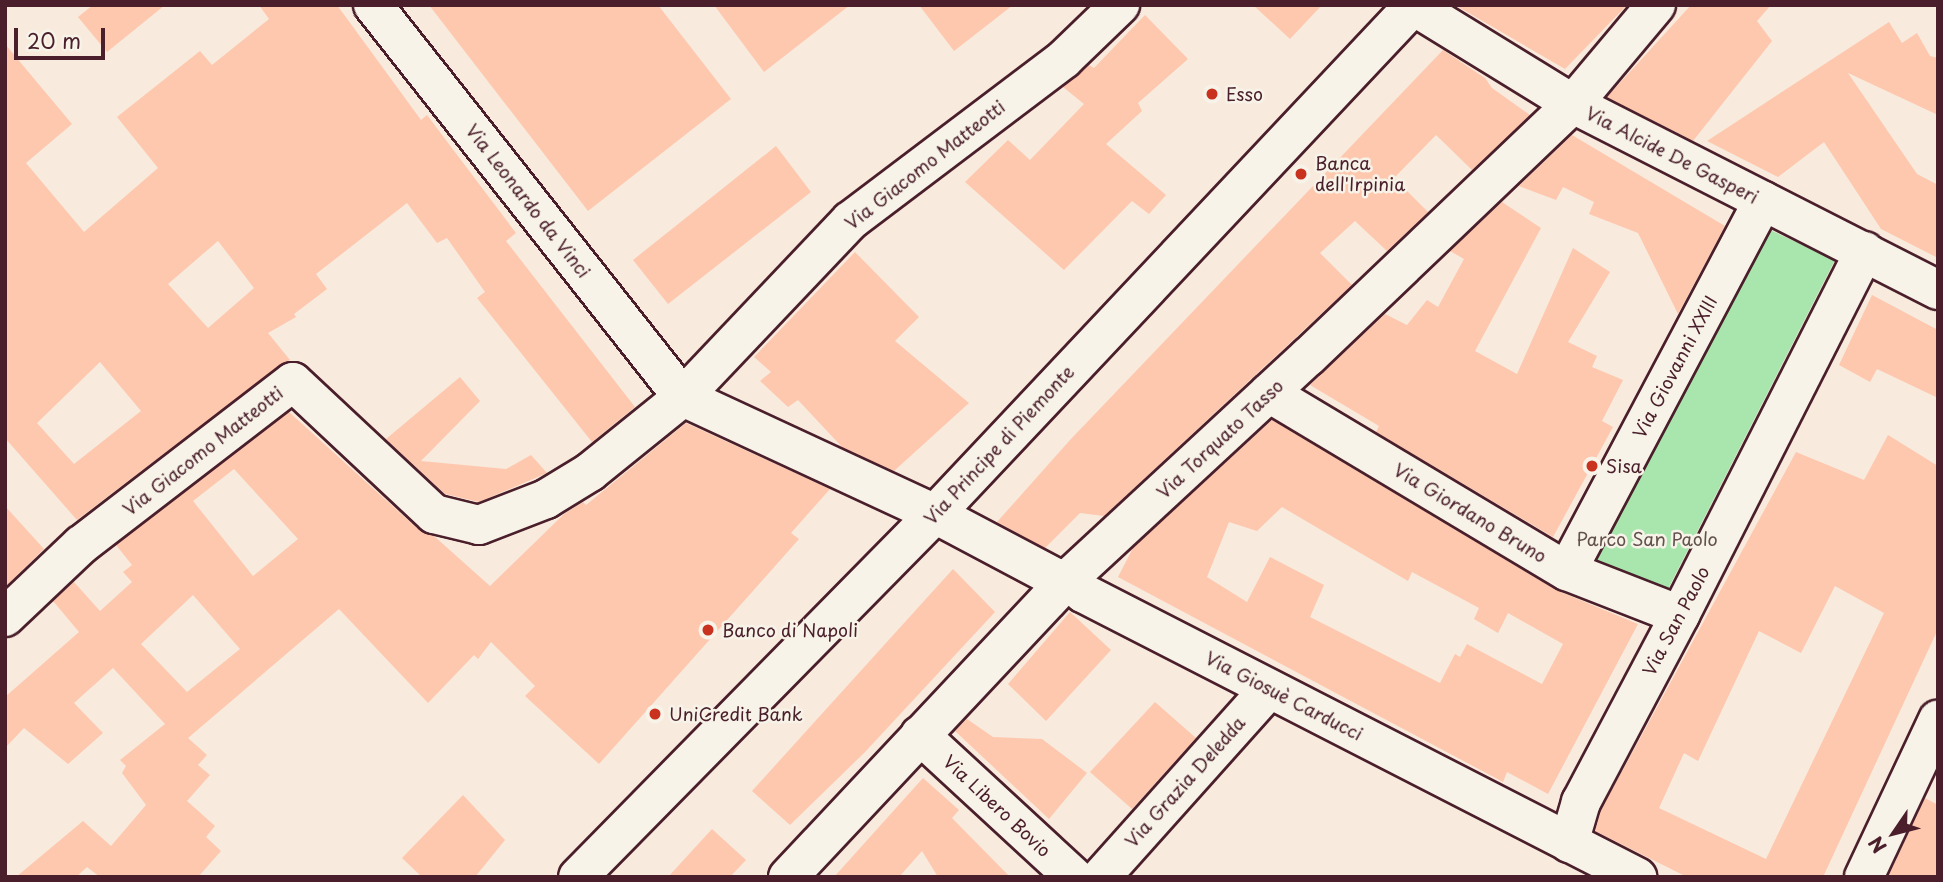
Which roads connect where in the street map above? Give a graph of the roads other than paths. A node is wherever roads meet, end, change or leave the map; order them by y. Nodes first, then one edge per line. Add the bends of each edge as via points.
1 (373, 5) edge
2 (1120, 5) edge
3 (1413, 5) edge
4 (1656, 5) edge
5 (1573, 104) junction
6 (1762, 201) junction
7 (1865, 251) junction
8 (1938, 290) edge
9 (1269, 393) junction
10 (683, 397) junction
11 (935, 514) junction
12 (1567, 571) junction
13 (1068, 579) junction
14 (1681, 614) junction
15 (5, 617) edge
16 (1269, 689) junction
17 (1938, 720) edge
18 (920, 736) junction
19 (1925, 786) edge
20 (1576, 858) edge
21 (578, 877) edge
22 (788, 877) edge
23 (1074, 877) edge
24 (1101, 877) edge
25 (1637, 877) edge
26 (1864, 877) edge

1 - 10 street, Via Leonardo da Vinci
2 - 10 street, Via Giacomo Matteotti via 1064,59 849,221
3 - 5 street, Via Alcide De Gasperi
3 - 11 street, Via Principe di Piemonte
4 - 5 street, Via Torquato Tasso
5 - 6 street, Via Alcide De Gasperi
5 - 9 street, Via Torquato Tasso
6 - 7 street, Via Alcide De Gasperi
6 - 12 street, Via Giovanni XXIII
7 - 8 street, Via Alcide De Gasperi
7 - 14 street, Via San Paolo
9 - 12 street, Via Giordano Bruno
9 - 13 street, Via Torquato Tasso
10 - 11 street
10 - 15 street, Via Giacomo Matteotti via 590,472 546,499 479,525 434,514 293,382 81,545
11 - 13 street, Via Giosuè Carducci via 1056,578
11 - 21 street, Via Principe di Piemonte
12 - 14 street, Via Giordano Bruno
13 - 16 street, Via Giosuè Carducci via 1083,593
13 - 18 street, Via Torquato Tasso
14 - 20 street, Via San Paolo via 1581,802
16 - 20 street, Via Giosuè Carducci
16 - 24 street, Via Grazia Deledda
17 - 19 street
18 - 22 street, Via Torquato Tasso
18 - 23 street, Via Libero Bovio
19 - 26 street
20 - 25 street, Via Giosuè Carducci

